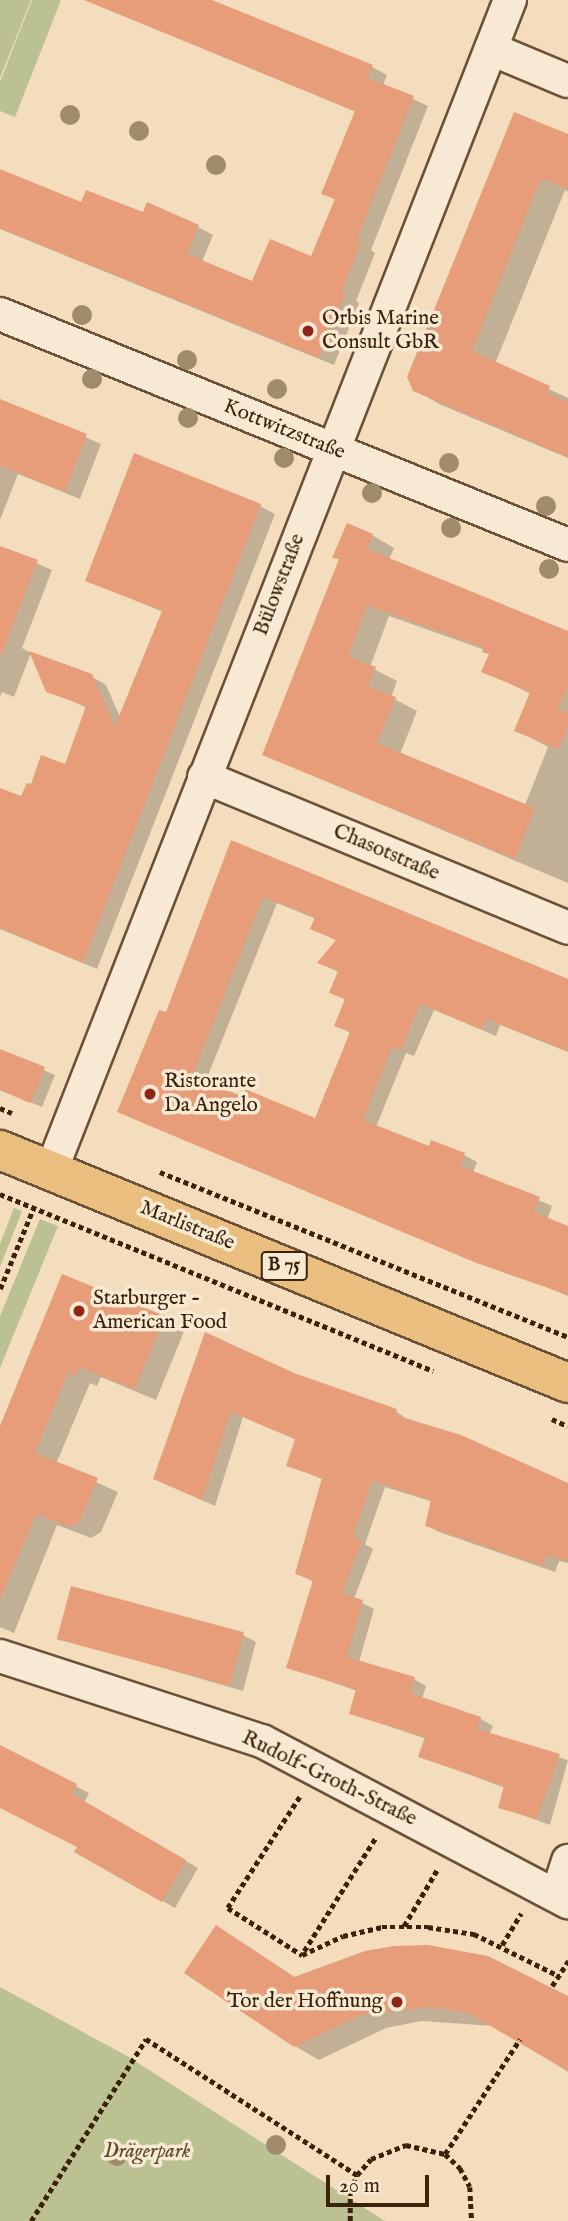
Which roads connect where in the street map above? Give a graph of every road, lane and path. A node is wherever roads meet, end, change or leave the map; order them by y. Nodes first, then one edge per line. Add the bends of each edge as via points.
1 (510, 0) edge
2 (491, 49) junction
3 (568, 81) edge
4 (0, 314) edge
5 (333, 450) junction
6 (568, 545) edge
7 (204, 778) junction
8 (568, 928) edge
9 (0, 1108) edge
10 (64, 1134) junction
11 (0, 1150) edge
12 (155, 1170) dead end
13 (51, 1171) junction
14 (0, 1194) edge
15 (34, 1208) junction
16 (0, 1289) edge
17 (568, 1337) edge
18 (441, 1374) dead end
19 (568, 1383) edge
20 (542, 1416) dead end
21 (568, 1426) edge
22 (0, 1656) edge
23 (308, 1785) dead end
24 (379, 1833) dead end
25 (568, 1861) edge
26 (441, 1863) dead end
27 (563, 1899) edge
28 (526, 1906) dead end
29 (404, 1927) junction
30 (502, 1945) junction
31 (302, 1955) junction
32 (568, 1961) edge
33 (559, 1976) junction
34 (552, 1986) dead end
35 (520, 2039) dead end
36 (445, 2154) junction
37 (357, 2175) junction
38 (31, 2221) edge
39 (350, 2221) edge
40 (472, 2221) edge

1 - 2 street, Bülowstraße
2 - 3 street
2 - 5 street, Bülowstraße
4 - 5 street, Kottwitzstraße
5 - 6 street, Kottwitzstraße
5 - 7 street, Bülowstraße
7 - 8 street, Chasotstraße
7 - 10 street, Bülowstraße
9 - 10 path
10 - 13 street, Bülowstraße
11 - 13 main road, Marlistraße / B 75
12 - 17 path
13 - 19 main road, Marlistraße / B 75
14 - 15 path
15 - 16 path
15 - 18 path
20 - 21 path
22 - 27 street, Rudolf-Groth-Straße via 262,1741
23 - 31 path via 228,1908
24 - 31 path
25 - 27 street
26 - 29 path
28 - 30 path
29 - 30 path via 474,1934
29 - 31 path via 342,1936
30 - 33 path
32 - 33 path
33 - 34 path
35 - 36 path
36 - 37 path via 406,2145 371,2160
36 - 40 path via 470,2187
37 - 38 path via 146,2039
37 - 39 path via 350,2192

